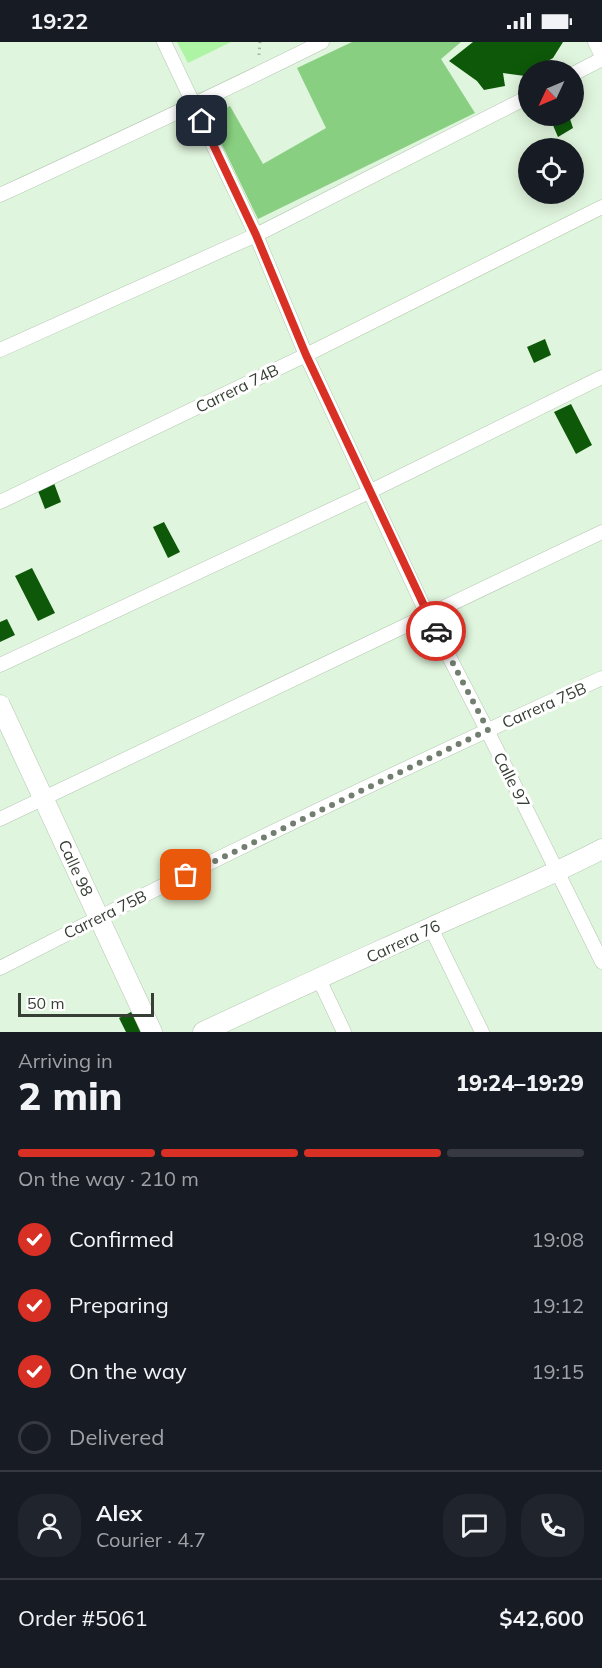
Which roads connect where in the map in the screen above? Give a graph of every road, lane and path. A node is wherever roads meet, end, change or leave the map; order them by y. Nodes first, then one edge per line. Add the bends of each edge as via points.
1 (164, 42) edge
2 (322, 42) edge
3 (595, 42) edge
4 (602, 58) edge
5 (584, 68) edge
6 (518, 102) edge
7 (194, 105) junction
8 (0, 195) edge
9 (602, 207) edge
10 (256, 235) junction
11 (0, 350) edge
12 (306, 355) junction
13 (602, 377) edge
14 (369, 492) junction
15 (0, 502) edge
16 (602, 532) edge
17 (427, 614) junction
18 (0, 666) edge
19 (602, 678) edge
20 (0, 705) edge
21 (488, 730) junction
22 (44, 798) junction
23 (0, 819) edge
24 (602, 849) edge
25 (558, 872) junction
26 (99, 916) junction
27 (431, 928) junction
28 (602, 963) edge
29 (0, 968) edge
30 (318, 977) junction
31 (152, 1032) edge
32 (203, 1032) edge
33 (344, 1032) edge
34 (482, 1032) edge

1 - 7 street, Calle 97
2 - 7 street
3 - 4 street
4 - 5 street
6 - 10 street
7 - 8 street
7 - 10 street, Calle 97
9 - 12 street, Carrera 74B
10 - 11 street
10 - 12 street, Calle 97
12 - 14 street, Calle 97
12 - 15 street, Carrera 74B
13 - 14 street
14 - 17 street, Calle 97
14 - 18 street
16 - 17 street
17 - 21 street, Calle 97
17 - 22 street
19 - 21 street, Carrera 75B
20 - 22 street, Calle 98
21 - 25 street, Calle 97
21 - 26 street, Carrera 75B
22 - 23 street
22 - 26 street, Calle 98
24 - 25 street, Carrera 76
25 - 27 street, Carrera 76
25 - 28 street, Calle 97
26 - 29 street, Carrera 75B
26 - 31 street, Calle 98
27 - 30 street, Carrera 76 via 351,966
27 - 34 street
30 - 32 street, Carrera 76
30 - 33 street

